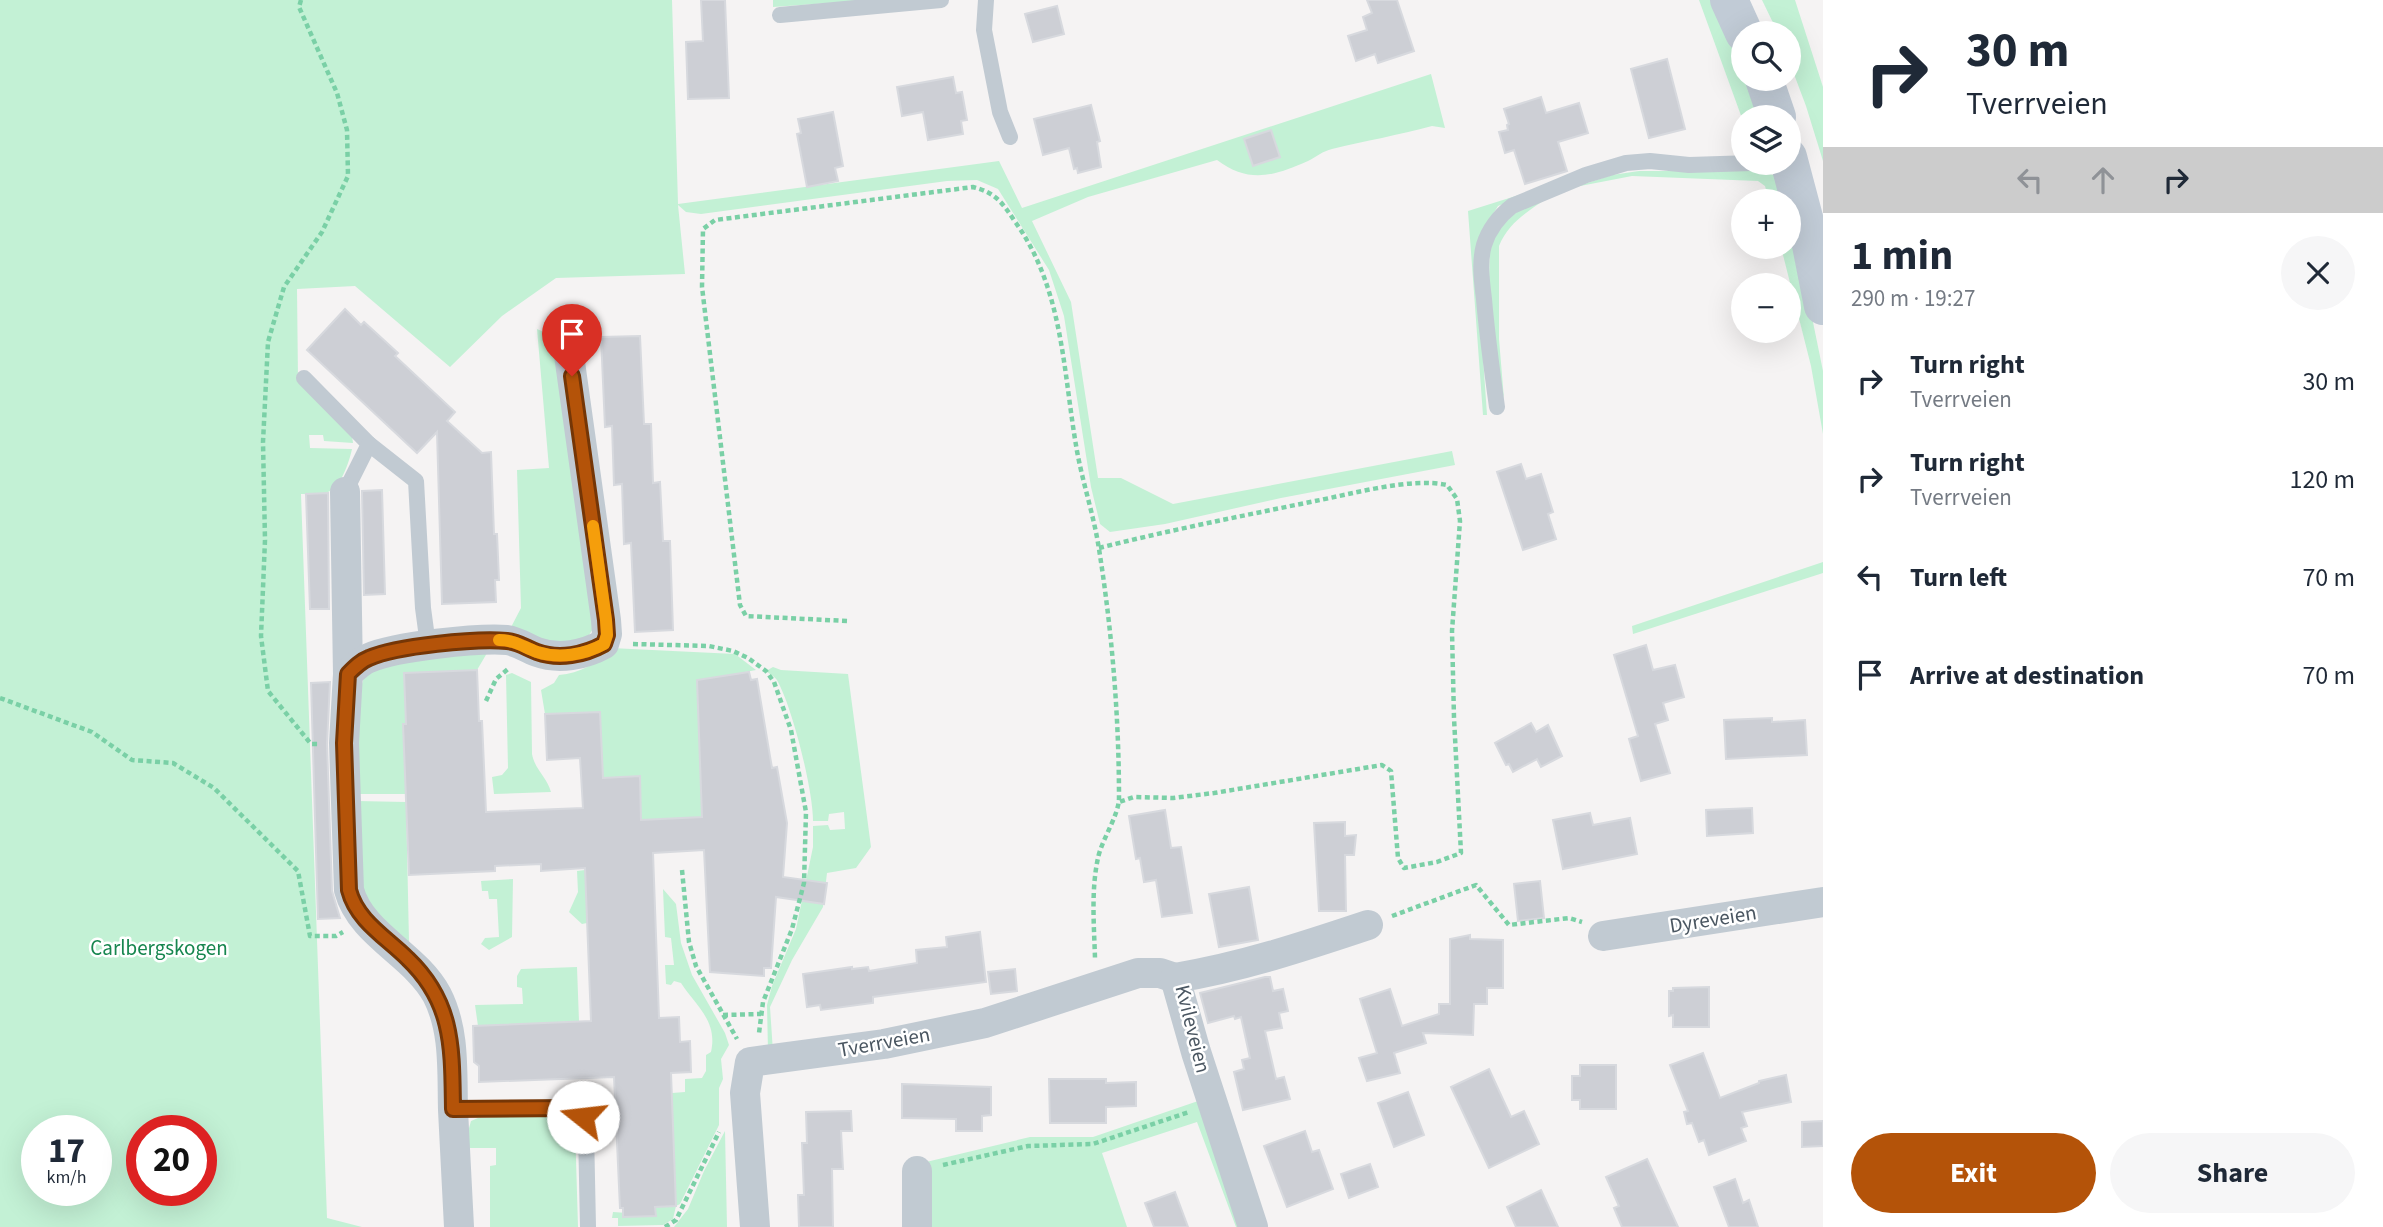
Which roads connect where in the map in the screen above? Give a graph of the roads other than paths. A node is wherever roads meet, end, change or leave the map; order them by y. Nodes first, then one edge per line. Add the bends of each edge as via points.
1 (941, 0) edge
2 (986, 0) edge
3 (1729, 0) edge
4 (780, 15) dead end
5 (1739, 21) edge
6 (1010, 137) dead end
7 (1731, 164) edge
8 (1794, 175) edge
9 (1823, 306) edge
10 (568, 348) dead end
11 (304, 378) dead end
12 (1497, 407) dead end
13 (369, 444) junction
14 (345, 492) joint
15 (428, 645) junction
16 (348, 674) junction
17 (1823, 902) edge
18 (1368, 925) road end
19 (1603, 936) road end
20 (1175, 978) junction
21 (453, 1109) junction
22 (917, 1171) road end
23 (459, 1227) edge
24 (588, 1227) edge
25 (755, 1227) edge
26 (917, 1227) edge
27 (1254, 1227) edge

1 - 4 lane
2 - 6 lane via 984,30 1000,112
3 - 5 main road
7 - 12 lane via 1626,163 1586,175 1501,214 1490,229 1481,268
8 - 9 main road
10 - 15 street via 606,620 604,644 574,656 538,652 504,640
11 - 13 lane
13 - 14 lane
13 - 15 lane via 416,481
14 - 16 street
15 - 16 street via 372,656
16 - 21 street via 344,743 349,890 363,918 409,960 444,1010 450,1035
17 - 19 street, Dyreveien
18 - 20 street, Kvileveien via 1219,971
20 - 25 street, Tverrveien via 1138,973 972,1026 884,1044 750,1062 745,1093
20 - 27 street, Kvileveien
21 - 23 street
21 - 24 lane via 579,1111 586,1130
22 - 26 street

